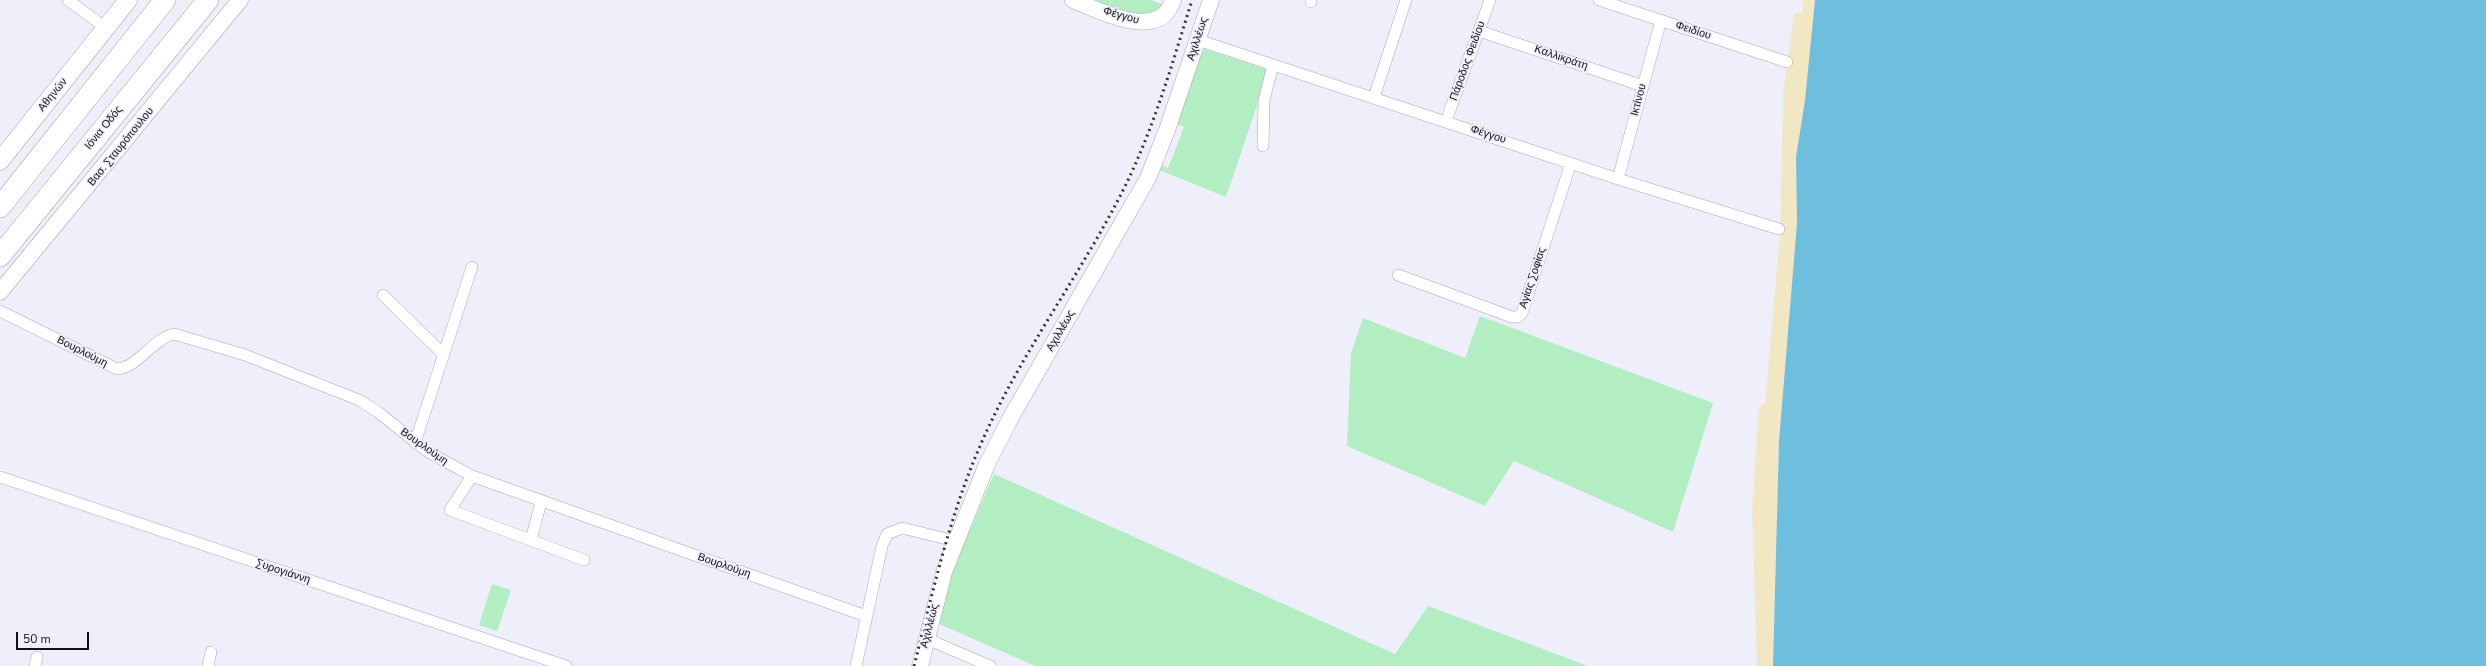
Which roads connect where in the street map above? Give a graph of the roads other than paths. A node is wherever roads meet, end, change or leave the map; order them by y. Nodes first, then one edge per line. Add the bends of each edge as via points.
1 (68, 0) edge
2 (128, 0) edge
3 (131, 0) edge
4 (165, 0) edge
5 (196, 0) edge
6 (208, 0) edge
7 (240, 0) edge
8 (1173, 0) edge
9 (1211, 0) edge
10 (1406, 0) edge
11 (1490, 0) edge
12 (1599, 0) edge
13 (1082, 2) edge
14 (1625, 4) edge
15 (1661, 20) junction
16 (106, 28) junction
17 (1479, 31) junction
18 (1198, 40) junction
19 (1787, 62) dead end
20 (1273, 65) junction
21 (1643, 86) junction
22 (1374, 97) junction
23 (1446, 121) junction
24 (1262, 146) dead end
25 (0, 161) edge
26 (1571, 163) junction
27 (1618, 179) junction
28 (0, 207) edge
29 (1779, 229) dead end
30 (0, 242) edge
31 (0, 256) edge
32 (472, 267) dead end
33 (1398, 275) dead end
34 (0, 292) edge
35 (383, 295) dead end
36 (0, 311) edge
37 (444, 356) junction
38 (415, 443) junction
39 (472, 476) junction
40 (0, 477) edge
41 (541, 502) junction
42 (531, 540) junction
43 (955, 541) junction
44 (584, 560) dead end
45 (866, 616) junction
46 (927, 639) junction
47 (211, 652) dead end
48 (208, 666) edge
49 (566, 666) edge
50 (856, 666) edge
51 (920, 666) edge
52 (990, 666) edge

1 - 16 street
2 - 16 main road
3 - 16 main road
4 - 28 highway
5 - 30 highway, Ιόνια Οδός
6 - 31 highway, Ιόνια Οδός
7 - 34 street, Βασ. Σταυρόπουλου
8 - 13 street, Φέγγου via 1164,15 1147,23 1111,14
9 - 18 street, Αχιλλέως
10 - 22 street
11 - 17 street, Πάροδος Φειδίου
12 - 14 street, Φειδίου
14 - 15 street, Φειδίου
15 - 19 street, Φειδίου
15 - 21 street, Ικτίνου
16 - 25 main road, Αθηνών
17 - 21 street, Καλλικράτη
17 - 23 street, Πάροδος Φειδίου
18 - 20 street, Φέγγου
18 - 43 street, Αχιλλέως via 1148,178 999,440
20 - 22 street, Φέγγου
20 - 24 street via 1264,100
21 - 27 street, Ικτίνου
22 - 23 street, Φέγγου
23 - 26 street, Φέγγου
26 - 27 street, Φέγγου
26 - 33 street, Αγίας Σοφίας via 1522,313 1518,317
27 - 29 street, Φέγγου
32 - 37 street
35 - 37 street
36 - 38 street, Βουρλούμη via 117,369 127,366 170,335 191,337 245,355 359,400 378,412
37 - 38 street
38 - 39 street, Βουρλούμη
39 - 41 street, Βουρλούμη
39 - 42 street via 450,510
40 - 49 street, Συρογιάννη
41 - 42 street
41 - 45 street, Βουρλούμη
42 - 44 street
43 - 45 street via 902,528 887,534
43 - 46 street, Αχιλλέως via 944,572
45 - 50 street
46 - 51 street, Αχιλλέως
46 - 52 street
47 - 48 street

